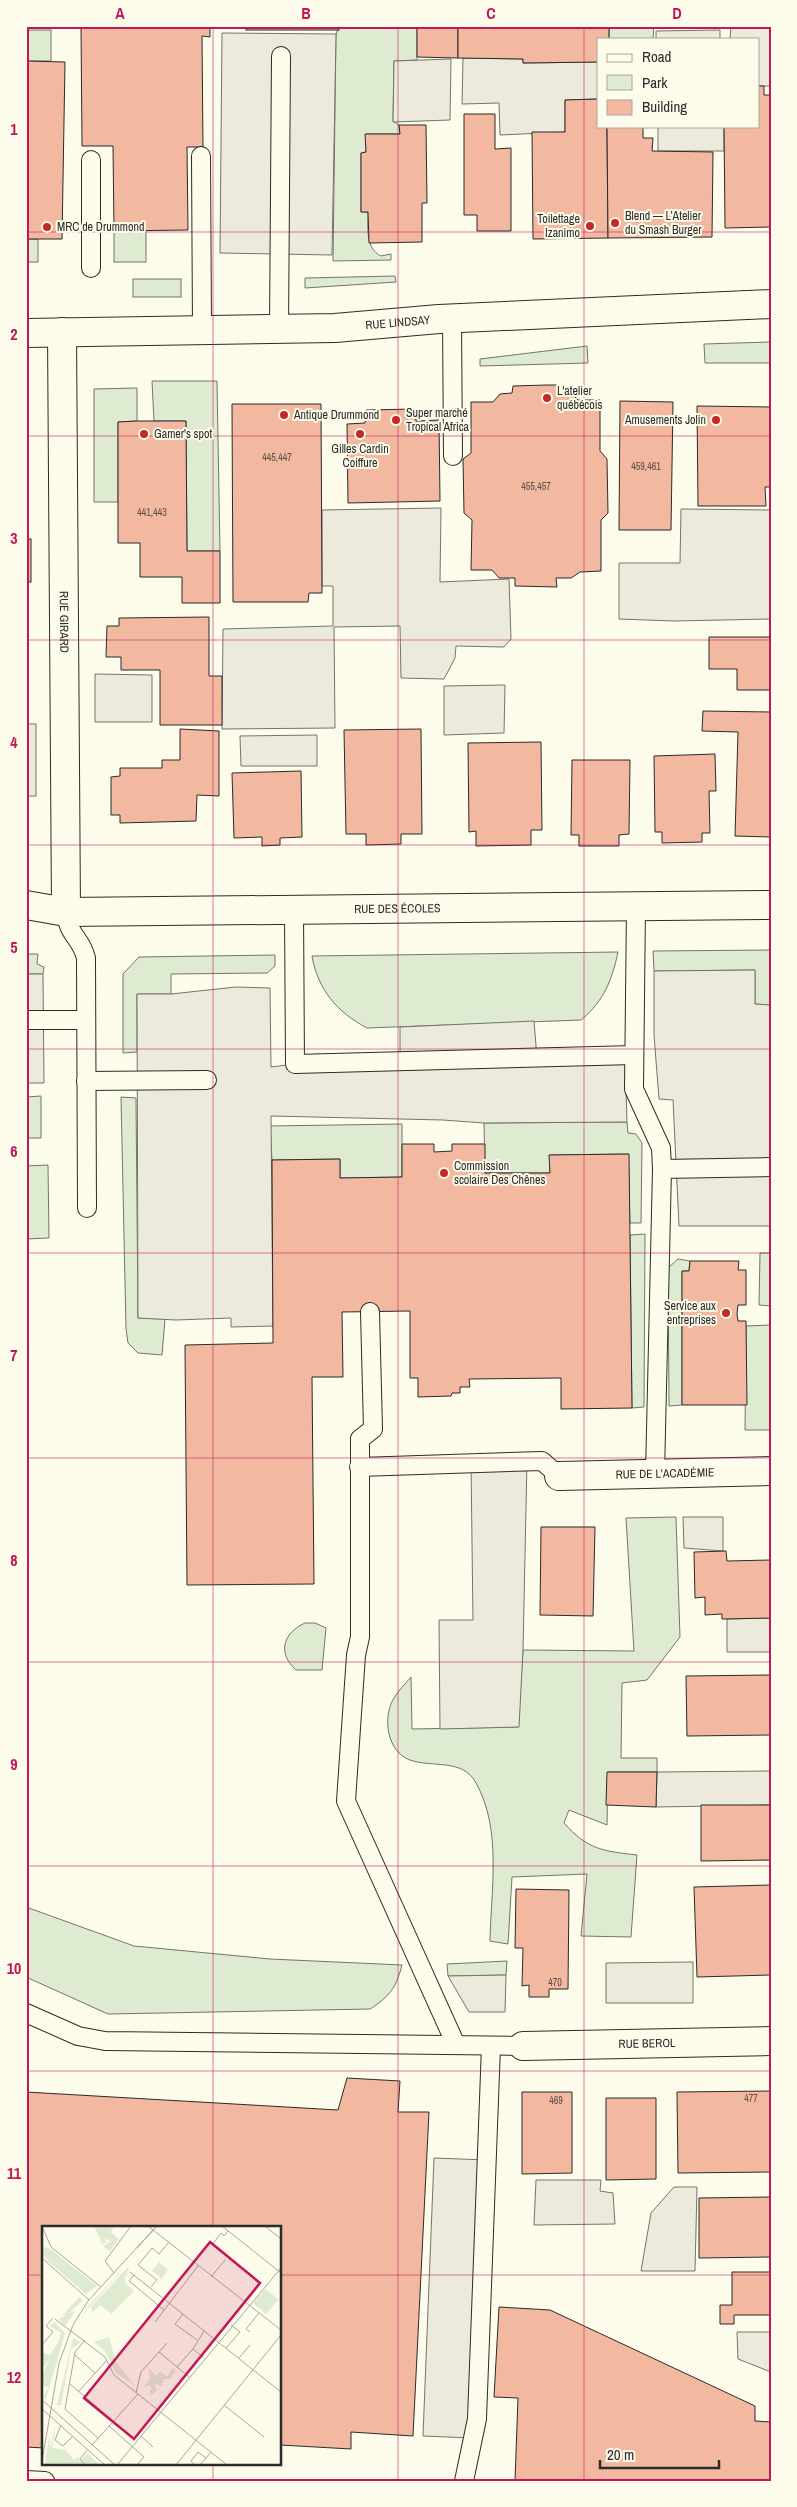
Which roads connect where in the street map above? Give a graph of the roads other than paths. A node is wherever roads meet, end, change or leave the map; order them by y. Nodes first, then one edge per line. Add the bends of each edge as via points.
1 (281, 56) dead end
2 (201, 156) dead end
3 (91, 160) dead end
4 (91, 268) dead end
5 (771, 304) edge
6 (452, 318) junction
7 (202, 329) junction
8 (279, 330) junction
9 (62, 332) junction
10 (26, 333) edge
11 (453, 456) dead end
12 (26, 905) edge
13 (771, 905) edge
14 (636, 906) junction
15 (294, 910) junction
16 (66, 912) junction
17 (26, 1020) edge
18 (86, 1020) junction
19 (634, 1056) junction
20 (207, 1080) dead end
21 (86, 1081) junction
22 (771, 1168) edge
23 (662, 1169) junction
24 (87, 1208) dead end
25 (370, 1312) dead end
26 (359, 1467) junction
27 (771, 1471) edge
28 (655, 1474) junction
29 (559, 1476) joint
30 (26, 2013) edge
31 (771, 2041) edge
32 (456, 2045) junction
33 (491, 2046) junction
34 (523, 2046) joint
35 (26, 2480) edge
36 (45, 2481) edge
37 (464, 2481) edge

1 - 8 lane
2 - 7 lane
3 - 4 lane
5 - 6 street, RUE LINDSAY
6 - 8 street, RUE LINDSAY
6 - 11 lane
7 - 8 street, RUE LINDSAY
7 - 9 street, RUE LINDSAY
9 - 10 street, RUE LINDSAY
9 - 16 street, RUE GIRARD
12 - 16 street, RUE DES ÉCOLES
13 - 14 street, RUE DES ÉCOLES
14 - 15 street, RUE DES ÉCOLES
14 - 19 lane
15 - 16 street, RUE DES ÉCOLES
15 - 19 lane via 295,1064
16 - 18 lane via 70,932 80,943 86,958
17 - 18 lane
18 - 21 lane
19 - 23 lane via 634,1089 661,1148
20 - 21 lane
21 - 24 lane
22 - 23 lane
23 - 28 lane
25 - 26 lane via 373,1429 360,1439
26 - 29 lane via 542,1461
26 - 32 lane via 360,1637 346,1801
27 - 28 street, RUE DE L'ACADÉMIE
28 - 29 street, RUE DE L'ACADÉMIE
30 - 32 lane via 78,2036 105,2041
31 - 34 street, RUE BEROL
32 - 33 lane
33 - 34 lane
33 - 37 lane via 476,2419
35 - 36 lane

